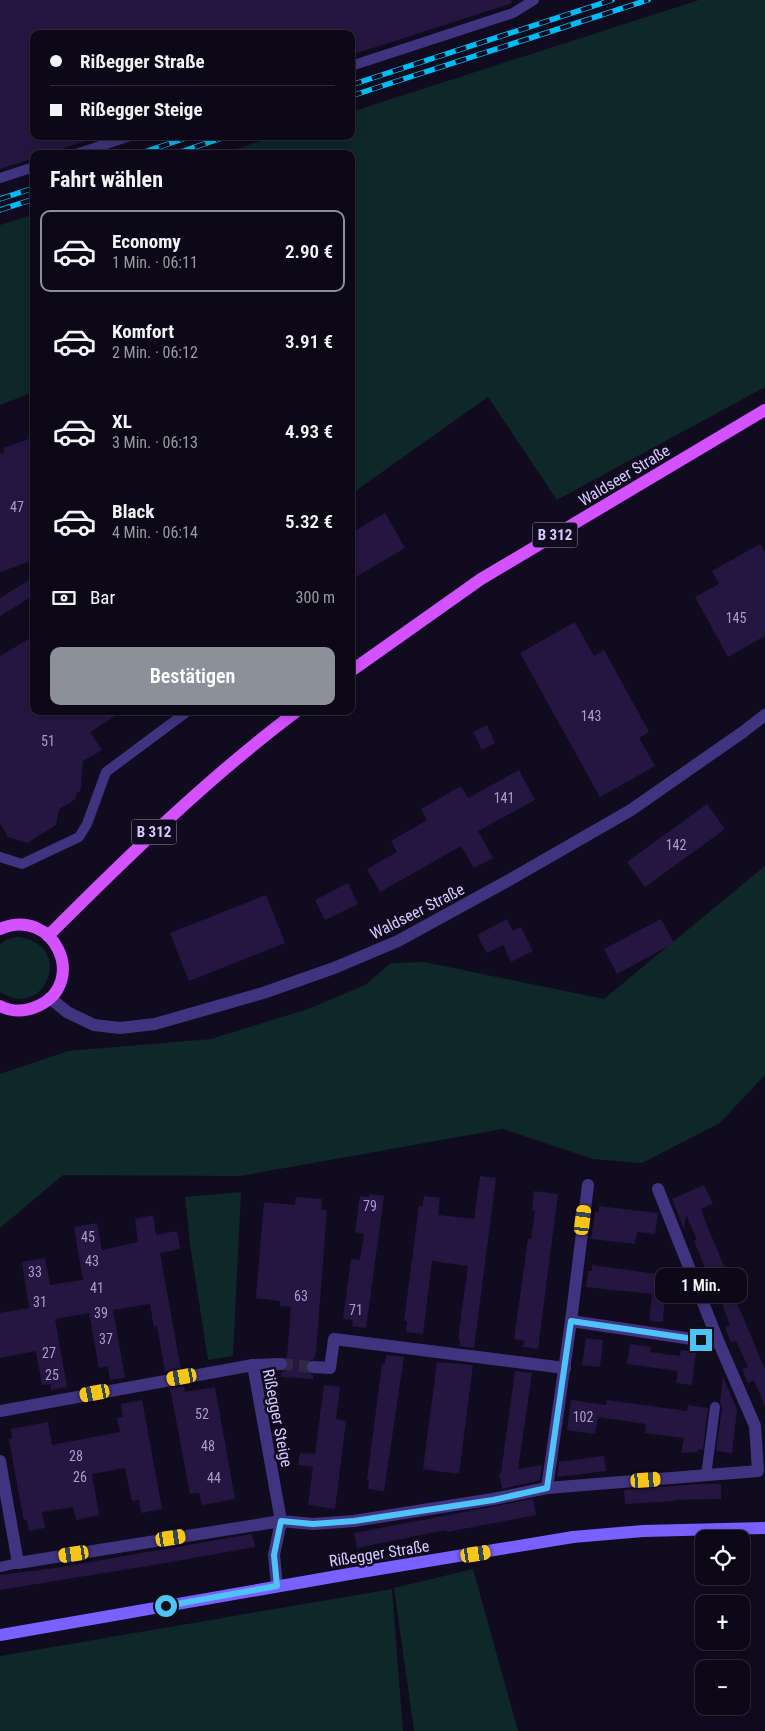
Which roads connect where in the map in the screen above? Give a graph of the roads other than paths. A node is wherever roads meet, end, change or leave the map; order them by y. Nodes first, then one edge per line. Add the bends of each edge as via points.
1 (534, 0) edge
2 (355, 65) edge
3 (118, 140) edge
4 (88, 150) edge
5 (30, 168) edge
6 (0, 178) edge
7 (765, 410) edge
8 (355, 668) edge
9 (183, 715) edge
10 (292, 715) edge
11 (765, 715) edge
12 (0, 857) edge
13 (0, 929) edge
14 (48, 936) junction
15 (50, 998) junction
16 (0, 1006) edge
17 (588, 1185) dead end
18 (658, 1189) dead end
19 (571, 1321) junction
20 (719, 1343) junction
21 (282, 1364) tunnel mouth
22 (253, 1365) junction
23 (314, 1367) tunnel mouth
24 (565, 1368) junction
25 (714, 1407) dead end
26 (0, 1411) edge
27 (1, 1468) edge
28 (762, 1472) edge
29 (706, 1476) junction
30 (547, 1488) junction
31 (281, 1521) junction
32 (765, 1528) edge
33 (18, 1564) junction
34 (0, 1567) edge
35 (277, 1586) junction
36 (0, 1635) edge

1 - 2 lane via 513,13
3 - 4 lane
5 - 6 lane
7 - 8 main road, Waldseer Straße / B 312 via 481,579
9 - 12 lane via 106,772 87,824 78,837 22,864
10 - 14 main road, B 312 via 150,836
11 - 15 street, Waldseer Straße via 631,810 398,941 334,968 263,993 155,1024 120,1028 94,1025 67,1012
13 - 14 main road via 15,924 30,925
14 - 15 main road via 60,953 63,967 60,982
15 - 16 main road via 30,1010 16,1011
17 - 19 street
18 - 20 street
19 - 20 street
19 - 24 street
20 - 28 street via 755,1426
21 - 22 street
22 - 26 street, Rißegger Steige
22 - 31 street, Rißegger Steige
23 - 24 street via 330,1368 334,1339
24 - 30 street
25 - 29 lane
27 - 33 street
28 - 29 street
29 - 30 street
30 - 31 street via 493,1500 354,1521 313,1524
31 - 33 street
31 - 35 street, Rißegger Steige via 274,1555
32 - 35 street, Rißegger Straße via 643,1531 573,1537
33 - 34 lane
35 - 36 street, Rißegger Straße

